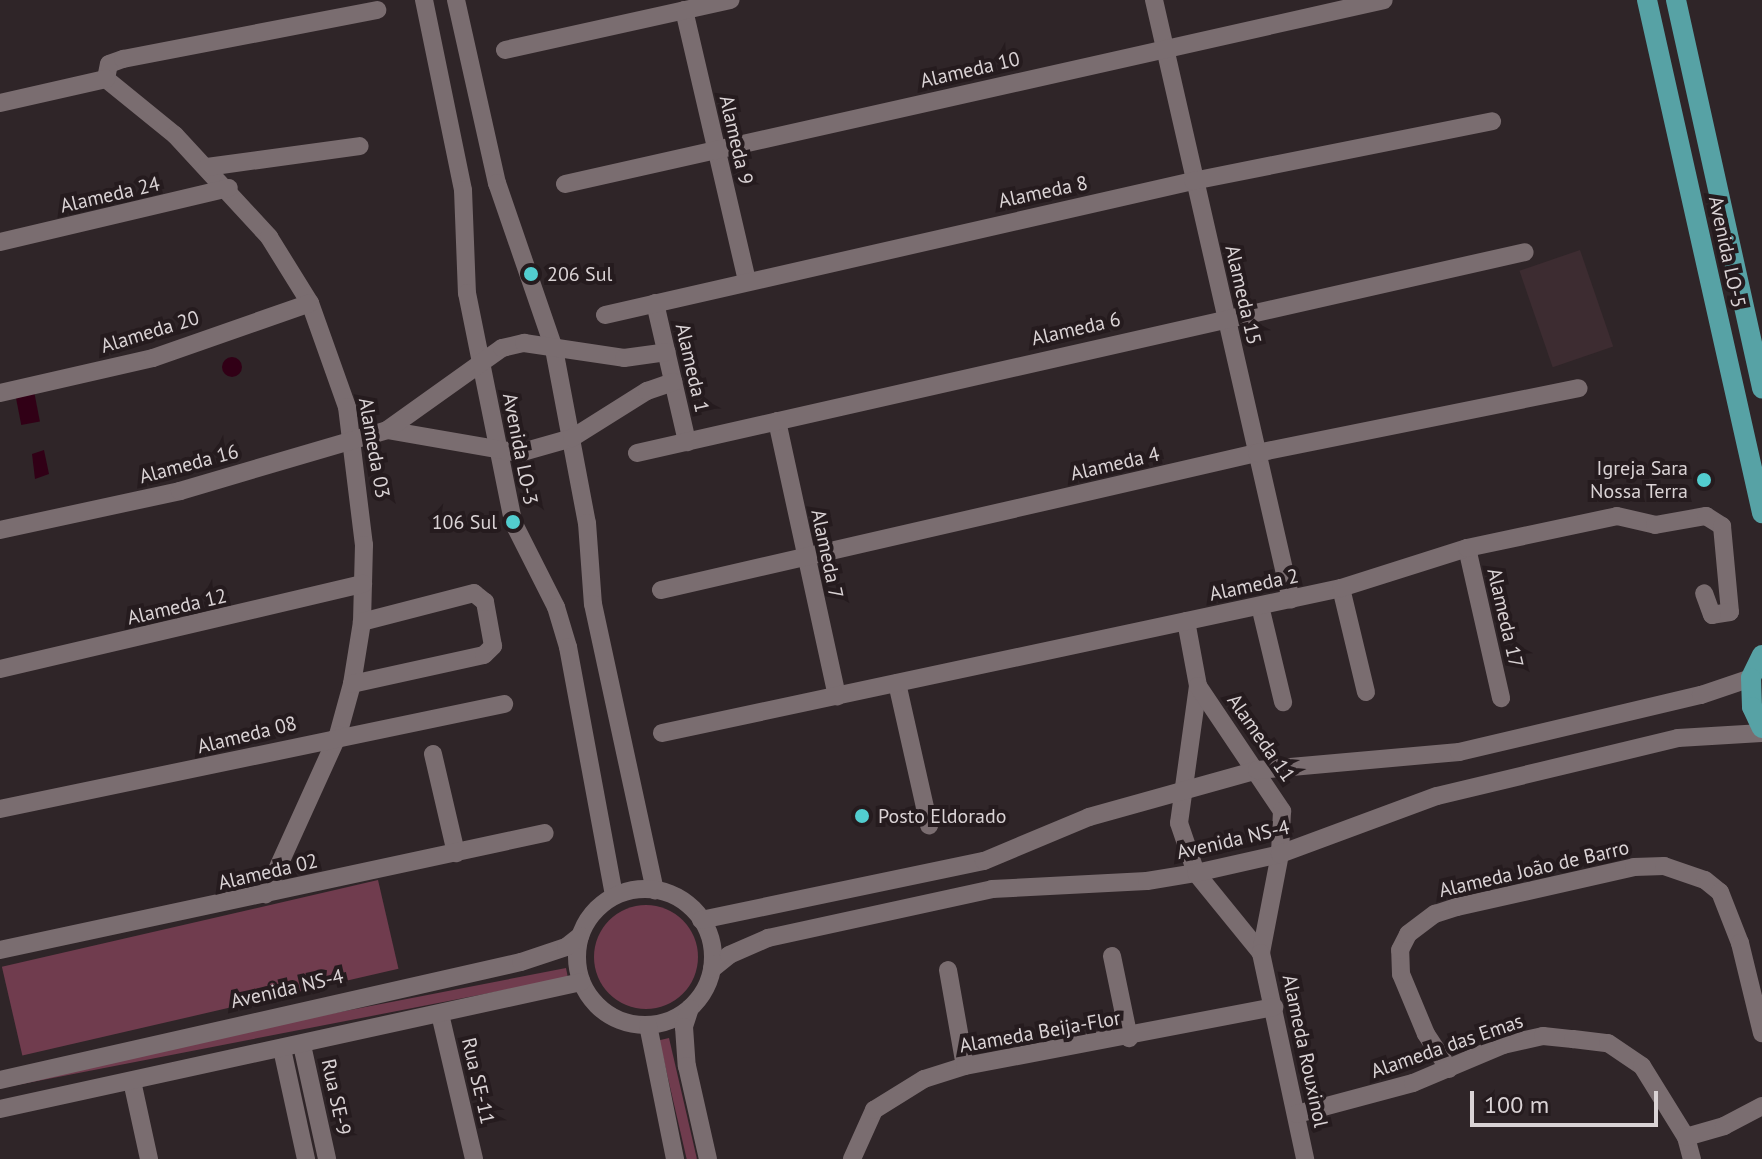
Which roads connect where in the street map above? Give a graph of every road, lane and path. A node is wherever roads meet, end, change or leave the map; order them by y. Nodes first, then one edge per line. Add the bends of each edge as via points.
1 (424, 0) edge
2 (456, 0) edge
3 (731, 0) edge
4 (1154, 0) edge
5 (1384, 0) edge
6 (1647, 0) edge
7 (1676, 0) edge
8 (377, 10) dead end
9 (684, 10) junction
10 (1164, 48) junction
11 (505, 50) dead end
12 (106, 79) junction
13 (0, 103) edge
14 (1492, 121) dead end
15 (360, 146) dead end
16 (716, 150) junction
17 (207, 167) junction
18 (1193, 181) junction
19 (565, 184) dead end
20 (229, 188) junction
21 (0, 242) edge
22 (1525, 252) dead end
23 (747, 280) junction
24 (310, 303) junction
25 (655, 303) junction
26 (605, 315) dead end
27 (1226, 318) junction
28 (554, 349) junction
29 (667, 352) junction
30 (480, 363) junction
31 (673, 382) junction
32 (1579, 388) dead end
33 (1762, 389) edge
34 (0, 393) edge
35 (777, 421) junction
36 (387, 430) junction
37 (572, 438) junction
38 (353, 440) junction
39 (687, 442) junction
40 (499, 450) junction
41 (637, 453) dead end
42 (1257, 453) junction
43 (1762, 513) edge
44 (0, 530) edge
45 (1467, 548) junction
46 (805, 558) junction
47 (363, 584) junction
48 (1341, 588) junction
49 (661, 590) dead end
50 (1704, 593) dead end
51 (1291, 600) junction
52 (1260, 606) junction
53 (1186, 621) junction
54 (362, 622) junction
55 (1762, 655) edge
56 (0, 669) edge
57 (1751, 678) junction
58 (897, 683) junction
59 (352, 684) junction
60 (1198, 686) junction
61 (1366, 692) dead end
62 (837, 697) junction
63 (1501, 698) dead end
64 (1283, 702) dead end
65 (504, 704) dead end
66 (1762, 730) edge
67 (662, 733) dead end
68 (338, 735) junction
69 (433, 754) dead end
70 (1257, 770) junction
71 (1180, 790) junction
72 (0, 809) edge
73 (929, 825) dead end
74 (545, 833) dead end
75 (456, 853) junction
76 (1280, 854) junction
77 (1196, 873) junction
78 (655, 890) junction
79 (266, 894) junction
80 (614, 896) junction
81 (701, 920) junction
82 (580, 936) junction
83 (0, 950) edge
84 (1261, 953) junction
85 (1112, 956) dead end
86 (712, 969) junction
87 (948, 970) dead end
88 (581, 982) junction
89 (1274, 1007) junction
90 (690, 1008) junction
91 (440, 1014) junction
92 (648, 1025) junction
93 (1762, 1033) edge
94 (1129, 1038) junction
95 (302, 1045) junction
96 (282, 1049) junction
97 (965, 1066) junction
98 (1449, 1069) junction
99 (0, 1080) edge
100 (132, 1081) junction
101 (1762, 1106) edge
102 (0, 1109) edge
103 (1297, 1114) junction
104 (1686, 1137) junction
105 (149, 1159) edge
106 (306, 1159) edge
107 (327, 1159) edge
108 (474, 1159) edge
109 (675, 1159) edge
110 (708, 1159) edge
111 (852, 1159) edge
112 (1305, 1159) edge
113 (1692, 1159) edge

1 - 30 street, Avenida LO-3 via 463,190 467,293
2 - 28 street via 497,183
3 - 9 street
4 - 10 street, Alameda 15
5 - 10 street, Alameda 10
6 - 43 main road, Avenida LO-5
7 - 33 main road, Avenida LO-5
8 - 12 street via 123,59 109,64
9 - 11 street
9 - 16 street, Alameda 9
10 - 16 street, Alameda 10
10 - 18 street, Alameda 15
12 - 13 street
12 - 17 street, Alameda 03 via 146,108
14 - 18 street, Alameda 8
15 - 17 street
16 - 19 street, Alameda 10
16 - 23 street, Alameda 9
17 - 20 street, Alameda 03
18 - 23 street, Alameda 8
18 - 27 street, Alameda 15
20 - 21 street, Alameda 24
20 - 24 street, Alameda 03 via 269,237
22 - 27 street, Alameda 6
23 - 25 street, Alameda 8
24 - 34 street, Alameda 20 via 153,358
24 - 38 street, Alameda 03 via 327,343
25 - 26 street, Alameda 8
25 - 29 street, Alameda 1
27 - 35 street, Alameda 6
27 - 42 street, Alameda 15
28 - 29 street, Alameda 16 via 624,358
28 - 30 street, Alameda 16 via 524,343 502,348
28 - 37 street
29 - 31 street, Alameda 1
30 - 36 street, Alameda 16
30 - 40 street, Avenida LO-3
31 - 37 street, Alameda 16 via 647,391
31 - 39 street, Alameda 1
32 - 42 street, Alameda 4
35 - 39 street, Alameda 6
35 - 46 street, Alameda 7
36 - 38 street, Alameda 16
36 - 40 street, Alameda 16
37 - 40 street, Alameda 16 via 519,453
37 - 78 street via 587,523 593,604
38 - 44 street, Alameda 16 via 180,491
38 - 47 street, Alameda 03 via 362,506
39 - 41 street, Alameda 6
40 - 80 street, Avenida LO-3 via 513,522 556,607 568,647
42 - 46 street, Alameda 4
42 - 51 street, Alameda 15
45 - 48 street, Alameda 2
45 - 50 street, Alameda 2 via 1617,516 1655,525 1706,516 1722,526 1732,608 1712,615
45 - 63 street, Alameda 17
46 - 49 street, Alameda 4
46 - 62 street, Alameda 7
47 - 54 street, Alameda 03
47 - 56 street, Alameda 12
48 - 51 street, Alameda 2
48 - 61 street
51 - 52 street, Alameda 2
52 - 53 street, Alameda 2
52 - 64 street
53 - 58 street, Alameda 2
53 - 60 street, Alameda 11
54 - 59 street, Alameda 03
54 - 59 street via 474,593 485,602 493,646 484,655
55 - 57 main road
57 - 66 main road via 1752,707
57 - 70 street via 1701,695 1459,752
58 - 62 street, Alameda 2
58 - 73 street
59 - 68 street, Alameda 03
60 - 70 street, Alameda 11
60 - 71 street, Alameda 11
62 - 67 street, Alameda 2
65 - 68 street, Alameda 08
66 - 76 street, Avenida NS-4 via 1678,738 1437,796
68 - 72 street, Alameda 08 via 170,776
68 - 79 street, Alameda 03
69 - 75 street
70 - 71 street
70 - 76 street, Alameda 11 via 1282,811
71 - 77 street, Alameda 11 via 1179,823
71 - 81 street via 1089,817 984,861
74 - 75 street, Alameda 02
75 - 79 street, Alameda 02
76 - 77 street, Avenida NS-4
76 - 84 street, Alameda 11
77 - 84 street, Alameda 11
77 - 86 street, Avenida NS-4 via 1147,881 992,889 768,938 729,955
78 - 80 street
78 - 81 street via 676,897
79 - 83 street, Alameda 02
80 - 82 street
81 - 86 street via 712,948
82 - 88 street
82 - 99 street, Avenida NS-4 via 566,947 521,962
84 - 89 street, Alameda Rouxinol
85 - 94 street
86 - 90 street
87 - 97 street
88 - 91 street
88 - 92 street via 609,1016
89 - 94 street, Alameda Beija-Flor
89 - 103 street, Alameda Rouxinol
90 - 92 street
90 - 110 street via 684,1027 687,1066
91 - 95 street
91 - 108 street, Rua SE-11
92 - 109 street
93 - 98 street, Alameda João de Barro via 1740,943 1720,892 1705,880 1664,866 1634,867 1457,907 1435,914 1408,934 1400,950 1401,974 1426,1034
94 - 97 street, Alameda Beija-Flor
95 - 96 street
95 - 107 street, Rua SE-9
96 - 100 street
96 - 106 street
97 - 111 street, Alameda Beija-Flor via 924,1079 874,1110
98 - 103 street, Alameda das Emas
98 - 104 street, Alameda das Emas via 1503,1045 1543,1036 1608,1043 1642,1066
100 - 102 street
100 - 105 street
101 - 104 street via 1724,1126
103 - 112 street, Alameda Rouxinol
104 - 113 street, Alameda das Emas

